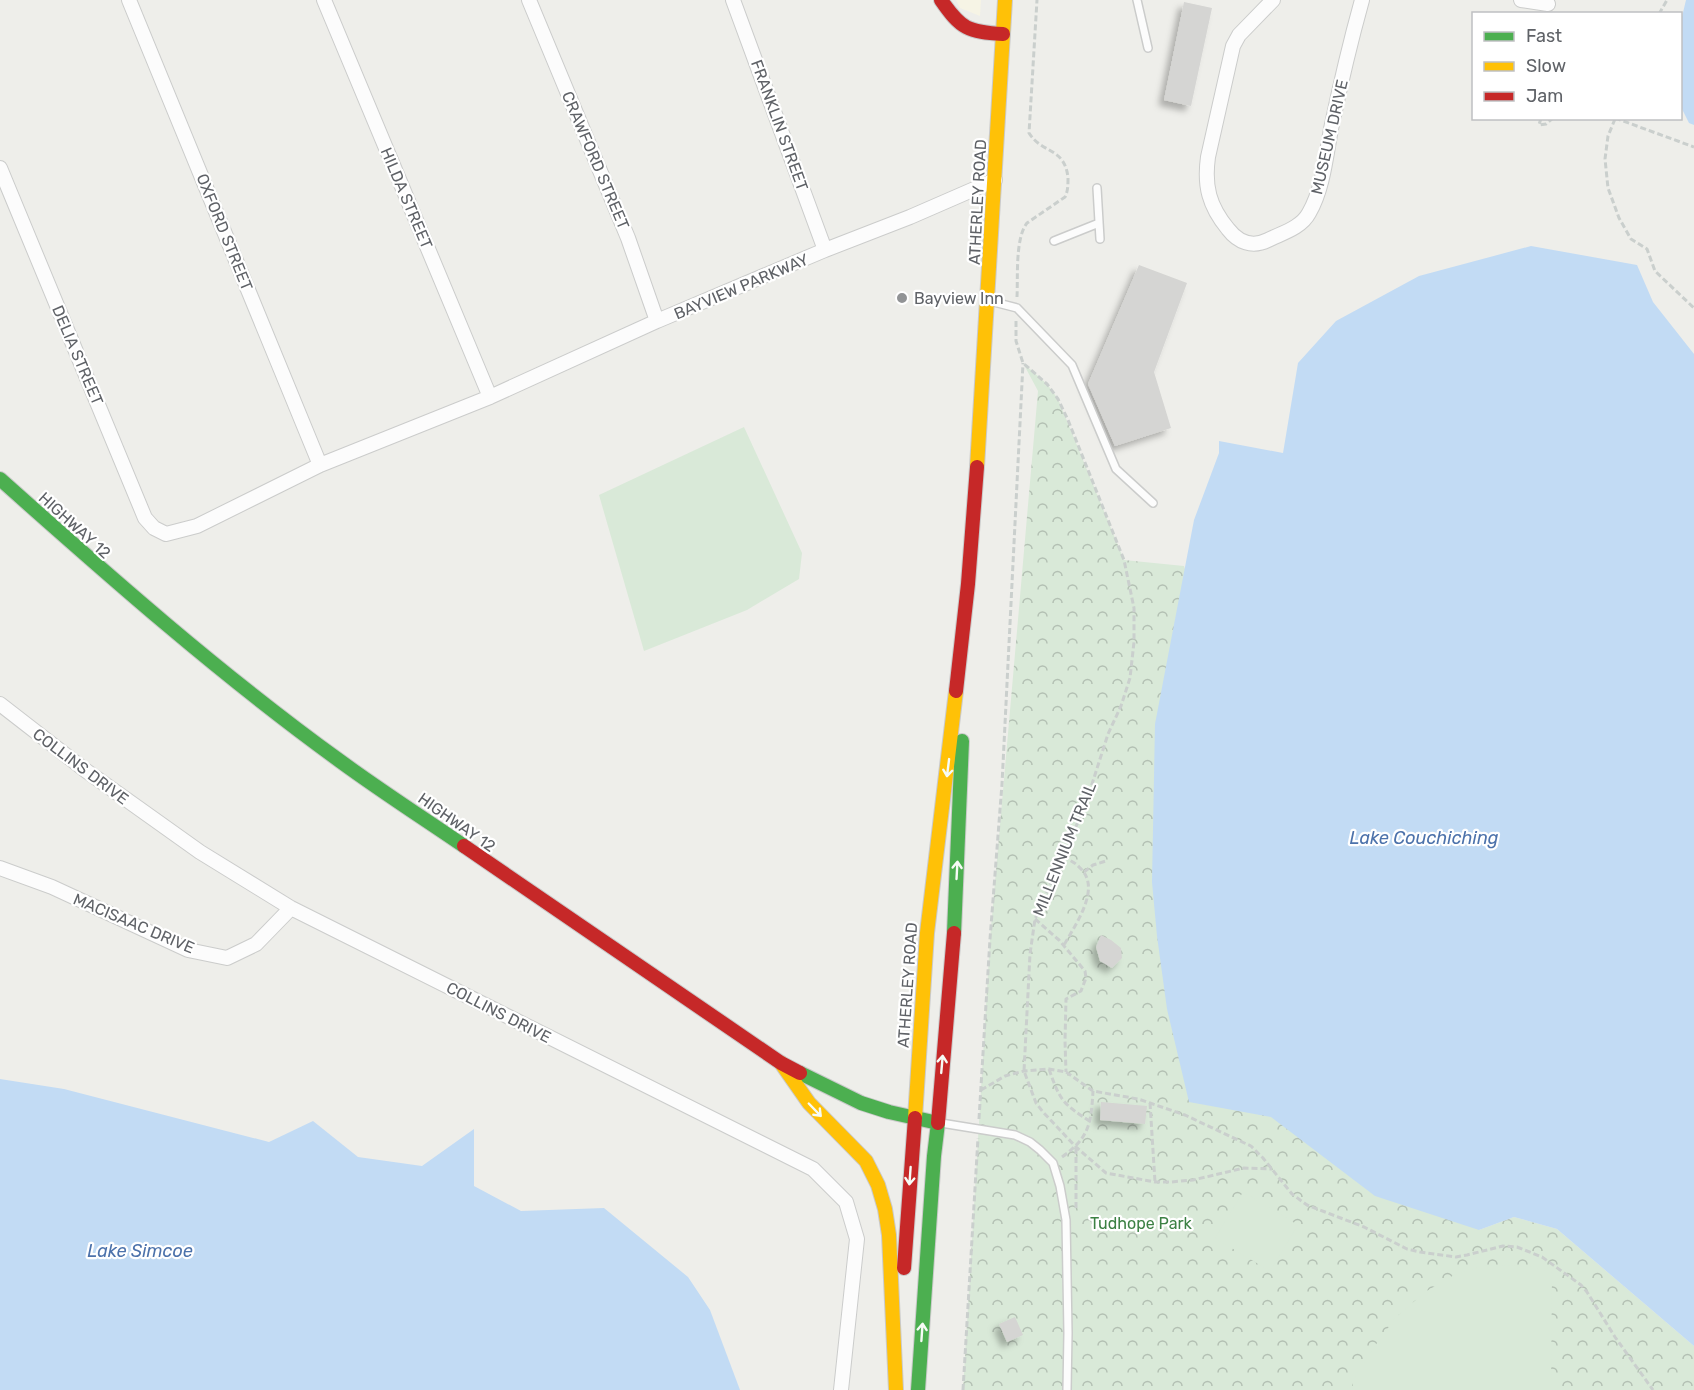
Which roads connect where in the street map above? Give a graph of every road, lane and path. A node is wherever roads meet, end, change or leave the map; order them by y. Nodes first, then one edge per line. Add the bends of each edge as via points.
1 (129, 0) edge
2 (324, 0) edge
3 (529, 0) edge
4 (733, 0) edge
5 (941, 0) edge
6 (1005, 0) edge
7 (1038, 0) edge
8 (1137, 0) edge
9 (1273, 0) edge
10 (1362, 0) edge
11 (1521, 0) edge
12 (1548, 4) dead end
13 (1003, 34) junction
14 (1148, 48) dead end
15 (1540, 120) edge
16 (1551, 120) edge
17 (1615, 120) edge
18 (1618, 120) edge
19 (1694, 147) edge
20 (0, 168) edge
21 (995, 180) junction
22 (1097, 188) dead end
23 (1099, 223) junction
24 (1100, 239) dead end
25 (1054, 241) dead end
26 (825, 250) junction
27 (988, 300) junction
28 (1017, 308) junction
29 (1694, 308) edge
30 (657, 321) junction
31 (1023, 363) junction
32 (490, 397) junction
33 (320, 465) junction
34 (0, 479) edge
35 (1153, 503) dead end
36 (968, 584) junction
37 (0, 704) edge
38 (1063, 856) junction
39 (1106, 861) dead end
40 (0, 868) edge
41 (1084, 872) junction
42 (291, 908) junction
43 (1035, 919) junction
44 (1064, 945) junction
45 (782, 1063) junction
46 (1049, 1069) junction
47 (1024, 1071) junction
48 (1066, 1072) junction
49 (981, 1090) junction
50 (1093, 1091) junction
51 (1150, 1103) junction
52 (915, 1118) junction
53 (1091, 1122) junction
54 (938, 1123) junction
55 (979, 1129) junction
56 (1076, 1147) junction
57 (1053, 1163) junction
58 (1272, 1169) junction
59 (1155, 1182) junction
60 (841, 1390) edge
61 (896, 1390) edge
62 (918, 1390) edge
63 (963, 1390) edge
64 (1067, 1390) edge
65 (1653, 1390) edge

1 - 33 street, OXFORD STREET
2 - 32 street, HILDA STREET
3 - 30 street, CRAWFORD STREET via 628,238
4 - 26 street, FRANKLIN STREET
5 - 13 main road via 960,26 975,32
6 - 13 main road, ATHERLEY ROAD
7 - 28 path via 1029,133 1058,154 1067,171 1067,192 1023,228
8 - 14 lane
9 - 10 street, MUSEUM DRIVE via 1239,34 1233,46 1206,175 1211,202 1228,231 1254,244 1299,225 1310,212 1320,184
11 - 12 street
13 - 21 main road, ATHERLEY ROAD
15 - 16 path via 1539,125
17 - 29 path via 1605,159 1608,188 1619,218 1631,239 1647,249 1655,271
18 - 19 path
20 - 33 street, DELIA STREET via 145,518 154,528 166,534 197,526
21 - 26 street, BAYVIEW PARKWAY
21 - 27 main road, ATHERLEY ROAD
22 - 23 lane
23 - 24 lane
23 - 25 lane
26 - 30 street, BAYVIEW PARKWAY
27 - 28 lane
27 - 36 main road, ATHERLEY ROAD
28 - 31 path via 1016,341
28 - 35 lane via 1072,365 1116,469
30 - 32 street, BAYVIEW PARKWAY
31 - 38 path, MILLENNIUM TRAIL via 1058,399 1124,560 1134,608 1130,678
31 - 49 path via 1002,784
32 - 33 street, BAYVIEW PARKWAY
34 - 45 main road, HIGHWAY 12 via 116,583 340,761
36 -> 52 main road, ATHERLEY ROAD via 927,933
54 -> 36 main road, ATHERLEY ROAD via 954,929
37 - 42 street, COLLINS DRIVE via 200,852
38 - 41 path
38 - 43 path, MILLENNIUM TRAIL
39 - 41 path
40 - 42 street, MACISAAC DRIVE via 52,887 188,950 227,958 256,944
41 - 44 path via 1089,888 1087,901
42 - 60 street, COLLINS DRIVE via 813,1169 846,1202 857,1239
43 - 44 path
43 - 47 path, MILLENNIUM TRAIL
44 - 48 path via 1085,971 1086,978 1081,991 1066,999
45 - 52 main road, HIGHWAY 12 via 862,1103
45 -> 61 main road via 801,1095 856,1151 877,1182 890,1235
46 - 47 path
46 - 48 path
46 - 53 path via 1063,1101
47 - 49 path via 1005,1076
47 - 56 path, MILLENNIUM TRAIL via 1036,1103
48 - 50 path
49 - 55 path
50 - 51 path
50 - 53 path
51 - 58 path via 1251,1146
51 - 59 path
52 - 54 main road, HIGHWAY 12
52 -> 61 main road, ATHERLEY ROAD
53 - 56 path
54 - 55 lane
62 -> 54 main road, ATHERLEY ROAD
55 - 57 lane via 1015,1135
55 - 63 path
56 - 57 path
56 - 59 path, MILLENNIUM TRAIL via 1106,1173
57 - 64 lane via 1066,1220
58 - 59 path, MILLENNIUM TRAIL via 1244,1168 1193,1180
58 - 65 path via 1292,1194 1307,1205 1407,1249 1456,1257 1517,1246 1542,1257 1587,1292

